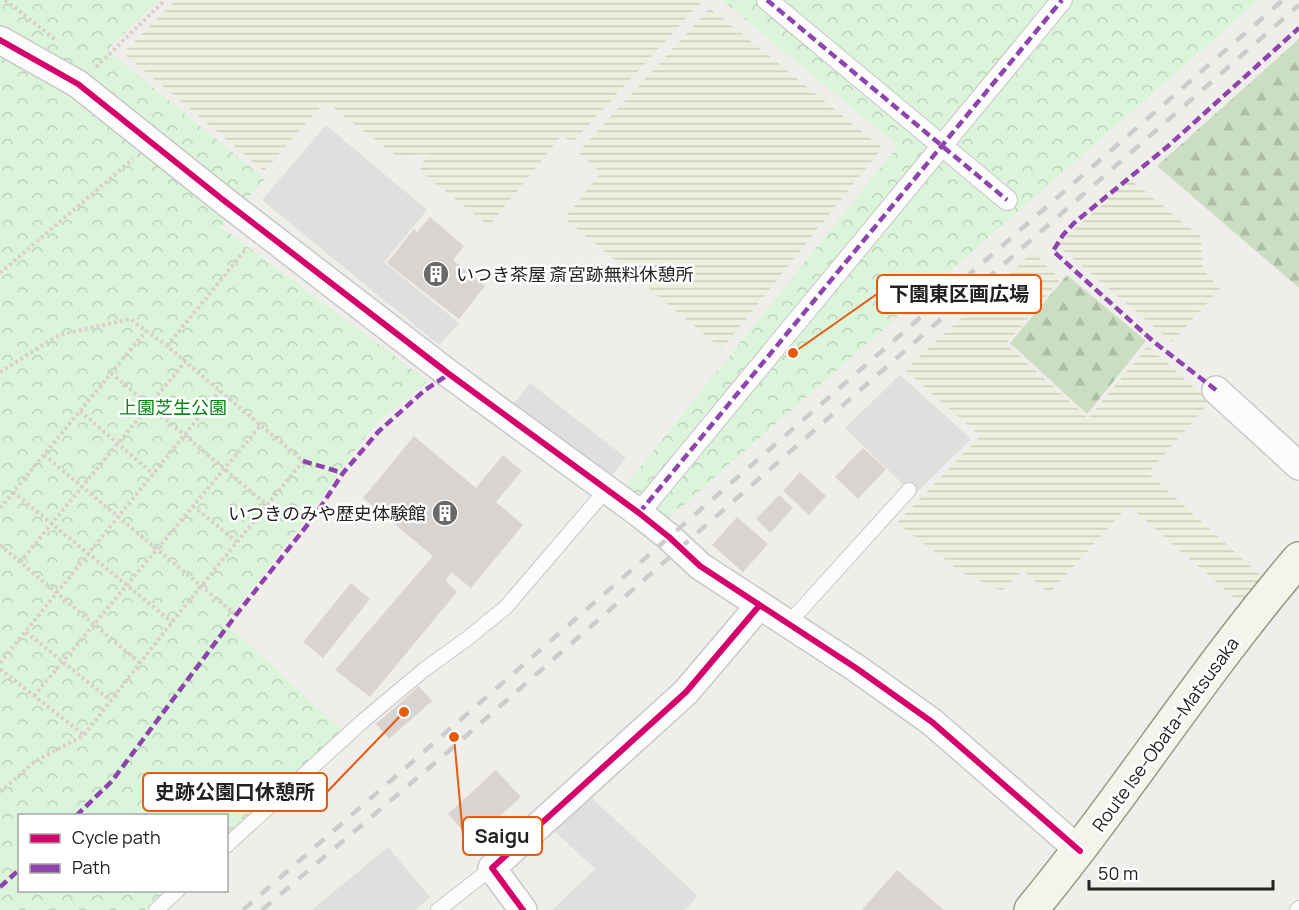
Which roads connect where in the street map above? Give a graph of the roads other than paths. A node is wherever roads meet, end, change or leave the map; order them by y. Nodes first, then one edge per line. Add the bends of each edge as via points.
1 (767, 0) edge
2 (1062, 0) edge
3 (0, 40) edge
4 (943, 145) junction
5 (1007, 200) dead end
6 (1216, 390) dead end
7 (1299, 466) edge
8 (606, 490) junction
9 (909, 490) dead end
10 (639, 513) junction
11 (1299, 559) edge
12 (759, 606) junction
13 (787, 625) junction
14 (228, 844) edge
15 (1080, 851) junction
16 (492, 868) junction
17 (176, 892) edge
18 (156, 910) edge
19 (438, 910) edge
20 (523, 910) edge
21 (1031, 910) edge

1 - 4 street
2 - 4 street
3 - 8 street via 78,84 448,374
4 - 5 street
4 - 10 street
6 - 7 street
8 - 10 street
8 - 14 lane via 506,607 364,720
9 - 13 lane
10 - 12 street via 700,566
11 - 15 main road, Route Ise-Obata-Matsusaka via 1205,678
12 - 13 street
12 - 16 street via 686,693
13 - 15 street via 932,722
15 - 21 main road, Route Ise-Obata-Matsusaka
16 - 19 lane
16 - 20 street
17 - 18 lane

